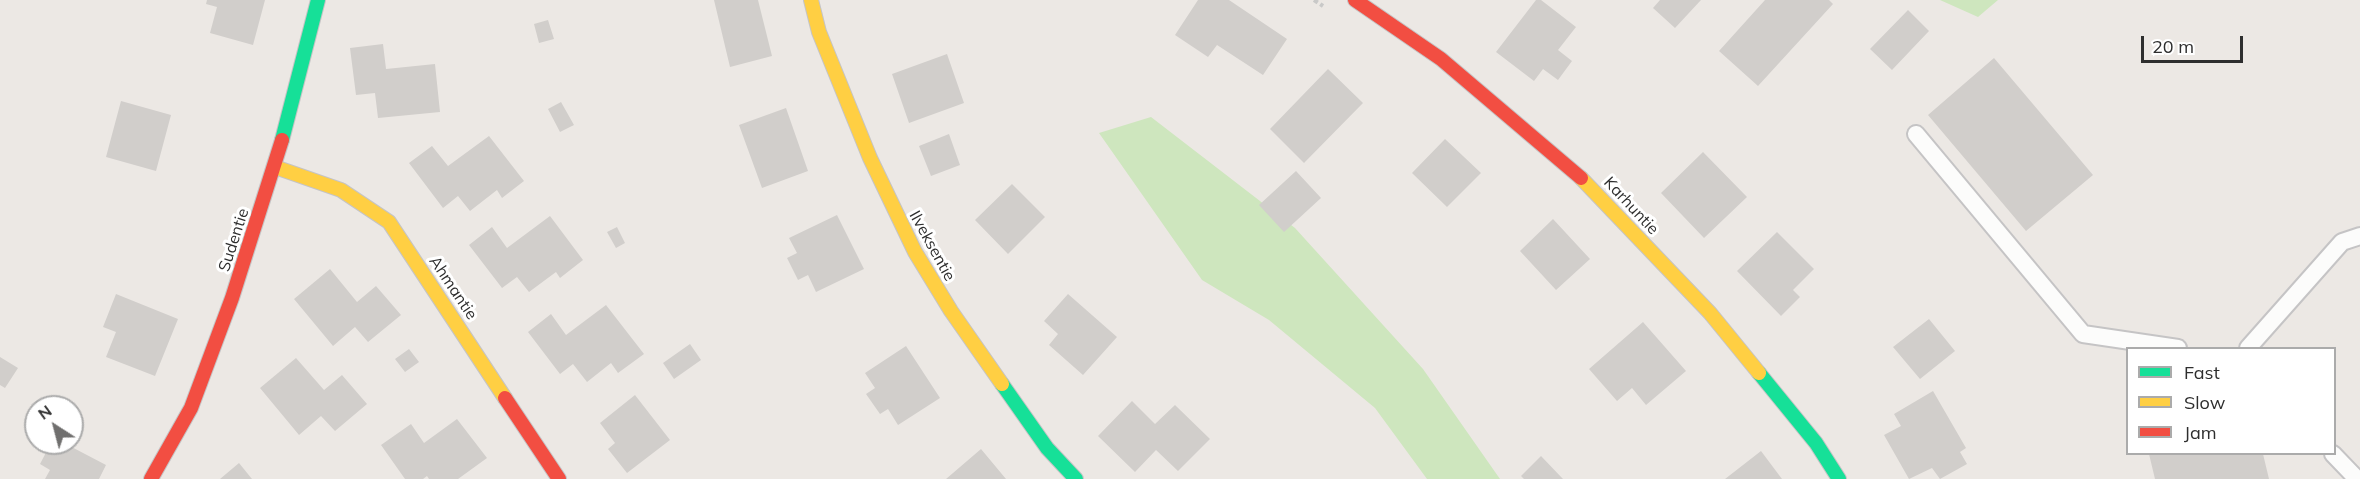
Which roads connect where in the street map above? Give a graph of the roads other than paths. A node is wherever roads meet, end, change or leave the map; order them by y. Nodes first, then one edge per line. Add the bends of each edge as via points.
1 (318, 0) edge
2 (812, 0) edge
3 (1355, 0) edge
4 (1916, 134) dead end
5 (275, 167) junction
6 (2360, 236) edge
7 (2171, 347) edge
8 (2249, 347) edge
9 (2335, 455) edge
10 (151, 479) edge
11 (559, 479) edge
12 (1076, 479) edge
13 (1839, 479) edge
14 (2357, 479) edge

1 - 5 street, Sudentie
2 - 12 street, Ilveksentie via 819,32 870,158 915,252 1041,440
3 - 13 street, Karhuntie via 1441,59 1588,184 1710,313 1816,443
4 - 7 lane via 2083,334
5 - 10 street, Sudentie via 191,408
5 - 11 street, Ahmantie via 341,190 389,222
6 - 8 lane via 2342,242
9 - 14 lane

